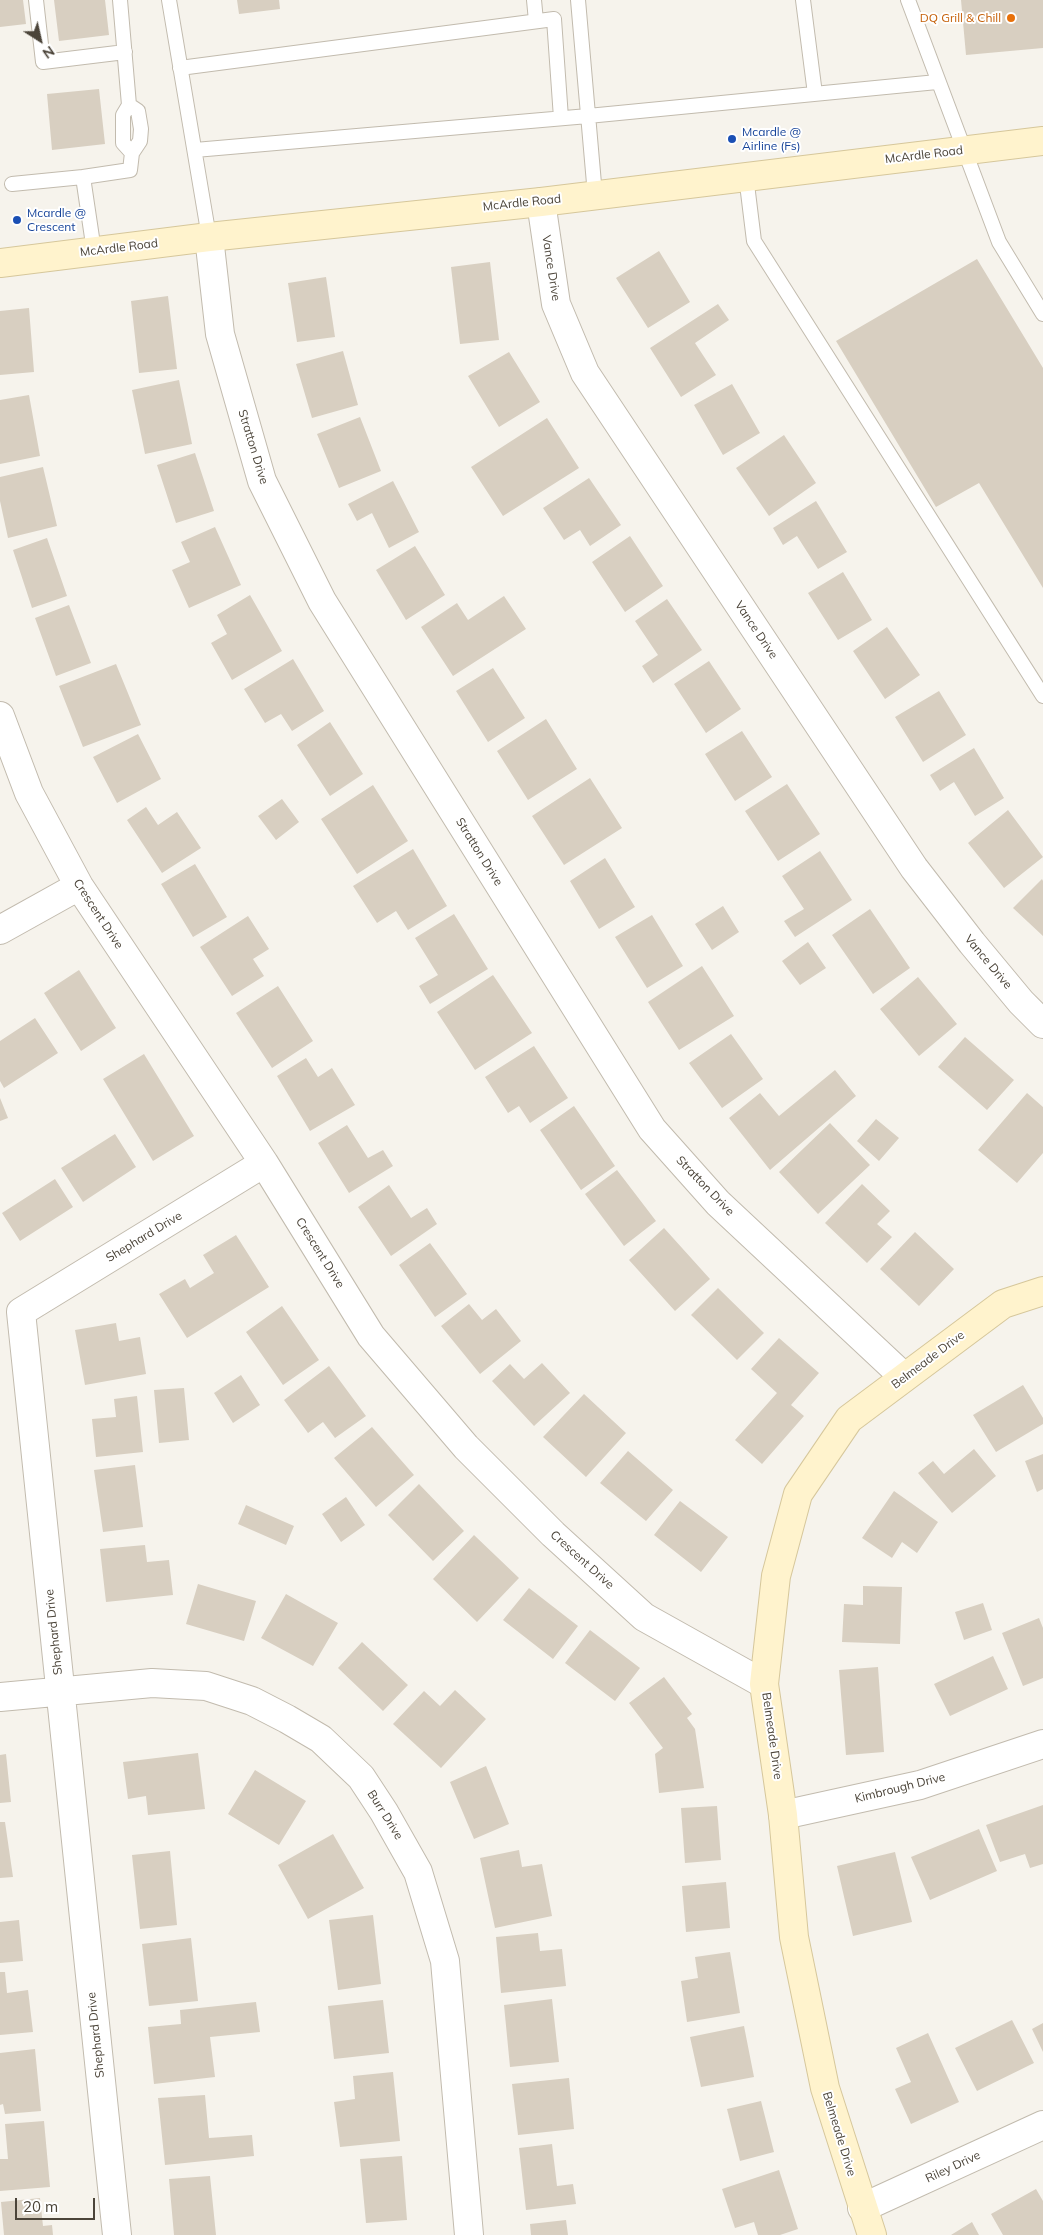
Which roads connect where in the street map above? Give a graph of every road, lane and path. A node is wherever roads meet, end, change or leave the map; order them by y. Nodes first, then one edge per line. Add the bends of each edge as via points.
1 (36, 0) edge
2 (120, 0) edge
3 (169, 0) edge
4 (534, 0) edge
5 (578, 0) edge
6 (803, 0) edge
7 (908, 0) edge
8 (536, 21) junction
9 (125, 52) junction
10 (180, 68) junction
11 (938, 82) junction
12 (815, 94) junction
13 (588, 116) junction
14 (561, 118) junction
15 (1043, 141) edge
16 (195, 150) junction
17 (964, 151) junction
18 (83, 176) junction
19 (746, 176) junction
20 (12, 184) dead end
21 (595, 195) junction
22 (541, 202) junction
23 (209, 237) junction
24 (94, 251) junction
25 (0, 263) edge
26 (1043, 314) edge
27 (1043, 696) edge
28 (0, 716) edge
29 (79, 886) junction
30 (0, 930) edge
31 (1043, 1024) edge
32 (264, 1163) junction
33 (1043, 1291) edge
34 (904, 1377) junction
35 (764, 1684) junction
36 (60, 1690) junction
37 (0, 1697) edge
38 (1043, 1744) edge
39 (783, 1815) junction
40 (1043, 2125) edge
41 (862, 2208) junction
42 (117, 2235) edge
43 (469, 2235) edge
44 (872, 2235) edge

1 - 9 lane via 43,62
2 - 9 lane
3 - 10 lane
4 - 8 lane
5 - 13 lane
6 - 12 lane
7 - 11 lane
8 - 10 lane
8 - 14 lane via 554,19
9 - 18 lane via 129,106 138,111 140,141 132,153 130,170
10 - 16 lane
11 - 12 lane
11 - 17 lane
12 - 13 lane
13 - 14 lane
13 - 21 lane
14 - 16 lane
15 - 17 street, McArdle Road
16 - 23 lane
17 - 19 street, McArdle Road
17 - 26 lane via 999,242
18 - 20 lane
18 - 24 lane
19 - 21 street, McArdle Road
19 - 27 lane via 754,241
21 - 22 street, McArdle Road
22 - 23 street, McArdle Road
22 - 31 street, Vance Drive via 556,304 586,373 914,868 972,943
23 - 24 street, McArdle Road
23 - 34 street, Stratton Drive via 220,334 262,481 322,601 652,1129 718,1203
24 - 25 street, McArdle Road
28 - 29 street, Crescent Drive via 29,793
29 - 30 street
29 - 32 street, Crescent Drive
32 - 35 street, Crescent Drive via 371,1336 466,1447 553,1534 644,1617
32 - 36 street, Shephard Drive via 21,1312
33 - 34 street, Belmeade Drive via 1003,1304
34 - 35 street, Belmeade Drive via 849,1419 798,1494 776,1576
35 - 39 street, Belmeade Drive
36 - 37 street, Burr Drive
36 - 42 street, Shephard Drive
36 - 43 street, Burr Drive via 152,1683 206,1686 252,1701 288,1719 321,1739 361,1777 418,1872 445,1962
38 - 39 street, Kimbrough Drive via 920,1785
39 - 41 street, Belmeade Drive via 794,1937 825,2088
40 - 41 street, Riley Drive
41 - 44 street, Belmeade Drive

